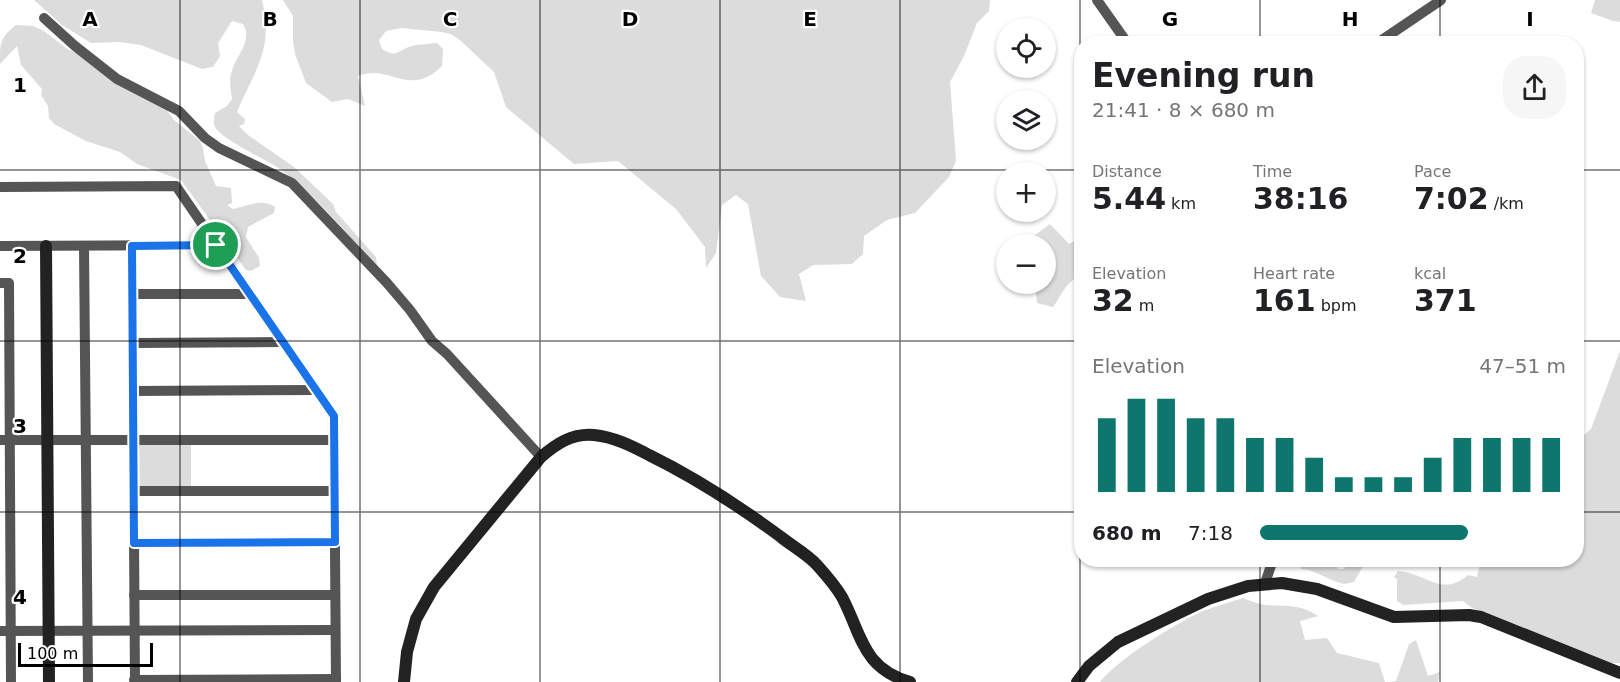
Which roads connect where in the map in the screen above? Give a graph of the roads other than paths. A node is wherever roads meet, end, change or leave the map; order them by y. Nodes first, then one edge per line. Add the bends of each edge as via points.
1 (1097, 0) edge
2 (1441, 0) edge
3 (44, 18) dead end
4 (1122, 36) edge
5 (1388, 36) edge
6 (0, 187) edge
7 (216, 245) junction
8 (0, 246) edge
9 (46, 246) junction
10 (84, 246) junction
11 (132, 246) junction
12 (0, 283) edge
13 (133, 294) junction
14 (249, 294) junction
15 (282, 342) junction
16 (133, 343) junction
17 (316, 390) junction
18 (133, 391) junction
19 (5, 440) edge
20 (48, 440) junction
21 (85, 440) junction
22 (134, 440) junction
23 (335, 440) junction
24 (541, 457) junction
25 (134, 491) junction
26 (335, 491) junction
27 (335, 542) junction
28 (134, 543) junction
29 (1271, 567) edge
30 (1265, 583) junction
31 (134, 595) junction
32 (335, 595) junction
33 (134, 630) junction
34 (335, 630) junction
35 (6, 631) edge
36 (48, 631) junction
37 (88, 631) junction
38 (1620, 673) edge
39 (336, 680) edge
40 (135, 681) edge
41 (11, 682) edge
42 (49, 682) edge
43 (88, 682) edge
44 (404, 682) edge
45 (910, 682) edge
46 (1077, 682) edge
47 (1617, 682) edge

1 - 4 street
2 - 5 street
3 - 24 street via 117,79 179,111 219,148 292,183 387,283 432,341
6 - 7 street via 176,186
7 - 11 street
7 - 14 street
8 - 9 street
9 - 10 street
9 - 20 street
10 - 11 street
10 - 21 street
11 - 13 street
12 - 19 street via 9,283
13 - 14 street
13 - 16 street
14 - 15 street
15 - 16 street
15 - 17 street
16 - 18 street
17 - 18 street
17 - 23 street via 334,416
18 - 22 street
19 - 20 street
19 - 35 street
20 - 21 street
20 - 36 street
21 - 22 street
21 - 37 street
22 - 23 street
22 - 25 street
23 - 26 street
24 - 44 street via 434,587 413,627
24 - 45 street via 567,438 593,435 621,441 684,472 814,562 842,597 872,660
25 - 26 street
25 - 28 street
26 - 27 street
27 - 28 street
27 - 32 street
28 - 31 street
29 - 30 street
30 - 38 street via 1317,589 1394,617 1481,617
30 - 46 street via 1219,594 1127,637 1089,666
31 - 32 street
31 - 33 street
32 - 34 street
33 - 34 street
33 - 37 street
33 - 40 street
34 - 39 street
35 - 36 street
35 - 41 street
36 - 37 street
36 - 42 street
37 - 43 street
38 - 47 street
39 - 40 street

